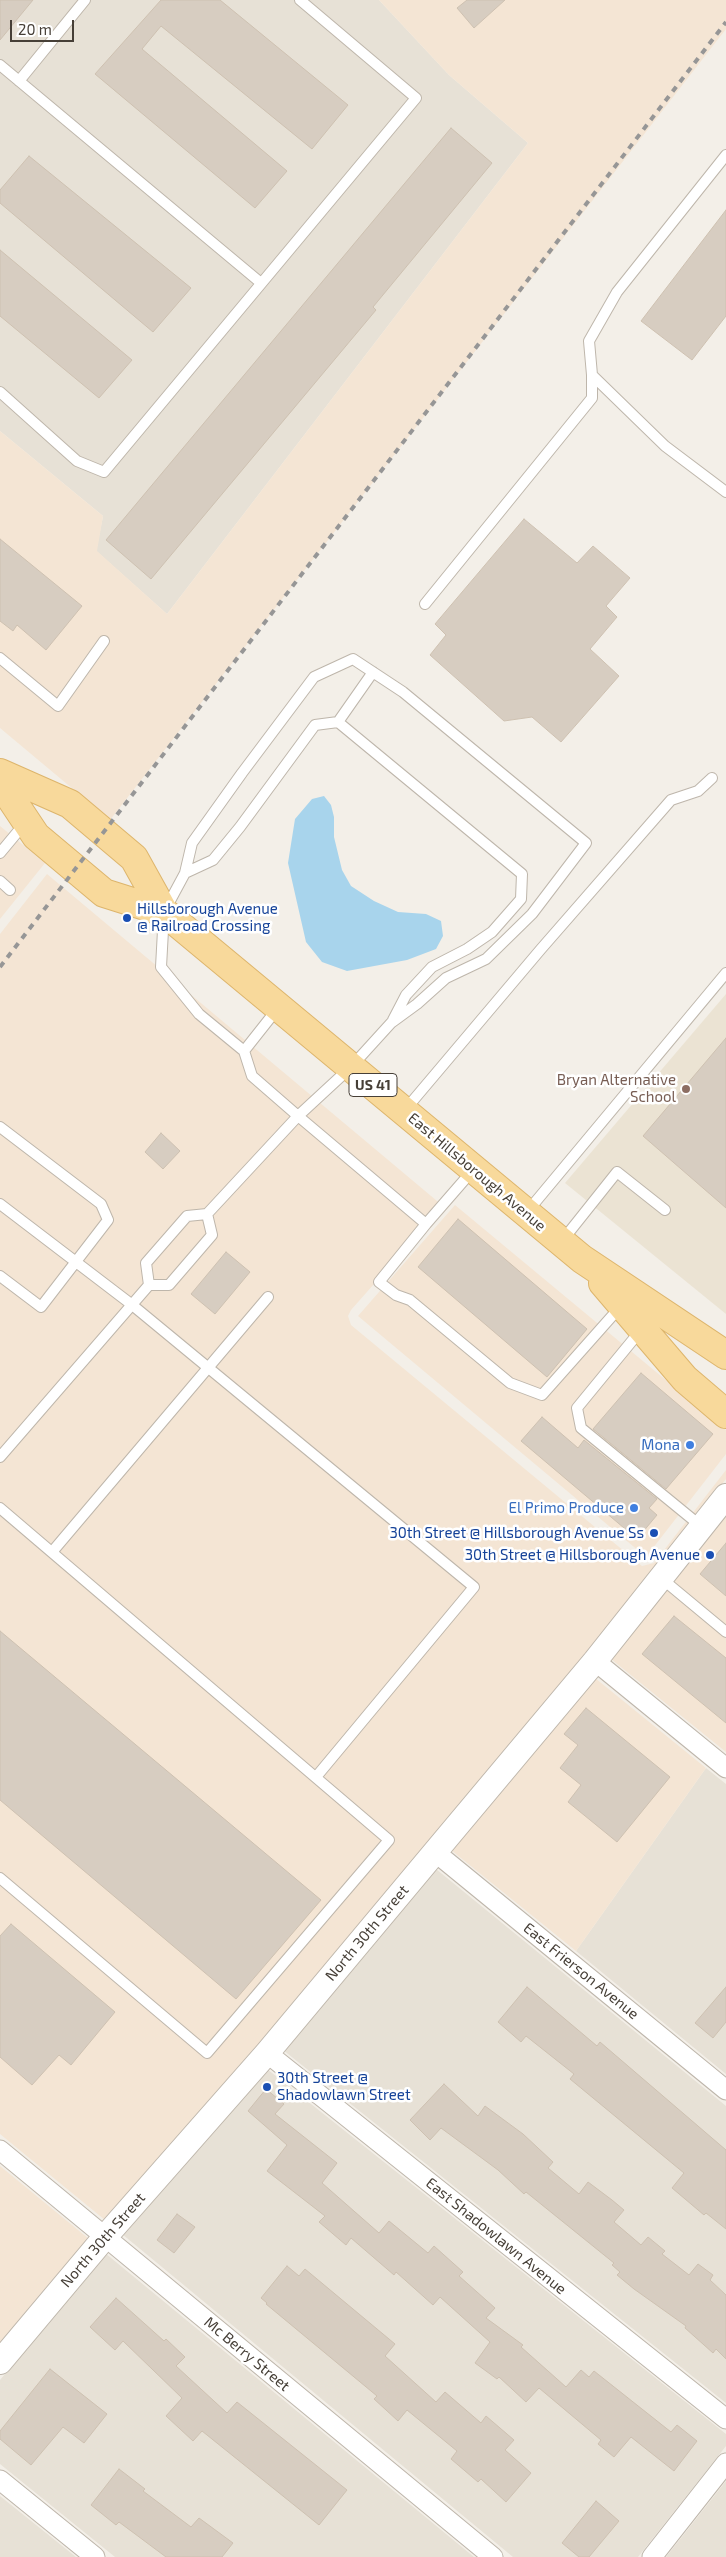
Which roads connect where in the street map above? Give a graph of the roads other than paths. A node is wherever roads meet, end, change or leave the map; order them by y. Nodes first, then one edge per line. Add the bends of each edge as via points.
1 (85, 0) edge
2 (300, 0) edge
3 (0, 65) edge
4 (19, 81) junction
5 (726, 155) edge
6 (261, 283) junction
7 (592, 375) junction
8 (0, 392) edge
9 (726, 492) edge
10 (425, 604) dead end
11 (104, 641) dead end
12 (0, 658) edge
13 (373, 672) junction
14 (338, 722) junction
15 (0, 773) edge
16 (712, 778) dead end
17 (0, 782) edge
18 (26, 821) junction
19 (0, 853) edge
20 (185, 873) junction
21 (0, 881) edge
22 (10, 890) dead end
23 (164, 912) junction
24 (726, 973) edge
25 (279, 1008) junction
26 (391, 1023) junction
27 (244, 1051) junction
28 (351, 1067) junction
29 (404, 1111) junction
30 (298, 1116) junction
31 (0, 1127) edge
32 (474, 1169) junction
33 (0, 1204) edge
34 (664, 1210) dead end
35 (526, 1212) junction
36 (207, 1214) junction
37 (426, 1224) junction
38 (561, 1242) junction
39 (582, 1259) junction
40 (77, 1262) junction
41 (0, 1276) edge
42 (149, 1285) junction
43 (268, 1297) dead end
44 (132, 1304) junction
45 (622, 1305) junction
46 (642, 1329) junction
47 (726, 1355) edge
48 (208, 1370) junction
49 (726, 1414) edge
50 (0, 1457) edge
51 (726, 1496) edge
52 (0, 1508) edge
53 (702, 1527) junction
54 (52, 1552) junction
55 (661, 1578) junction
56 (726, 1632) edge
57 (595, 1661) junction
58 (726, 1768) edge
59 (316, 1777) junction
60 (435, 1852) junction
61 (0, 1878) edge
62 (267, 2053) junction
63 (726, 2090) edge
64 (0, 2150) edge
65 (105, 2237) junction
66 (0, 2362) edge
67 (726, 2419) edge
68 (726, 2463) edge
69 (0, 2480) edge
70 (95, 2557) edge
71 (493, 2557) edge
72 (652, 2557) edge

1 - 4 lane
2 - 6 lane via 416,98
3 - 4 lane
4 - 6 lane
5 - 7 lane via 617,292 589,341
6 - 8 lane via 104,472 77,460
7 - 9 lane via 665,446
7 - 10 lane via 592,398
11 - 12 lane via 58,706
13 - 14 lane
13 - 20 lane via 353,659 314,677 192,843
13 - 26 lane via 403,692 586,842 532,914 486,959 446,978
14 - 20 lane via 315,725 213,860
14 - 26 lane via 522,874 520,899 492,932 468,949 432,967 406,996
15 - 23 main road, East Hillsborough Avenue / US 41 via 70,804 134,858
16 - 29 lane via 698,791 671,800
17 - 18 main road, East Hillsborough Avenue / US 41
18 - 19 lane
18 - 23 main road, East Hillsborough Avenue / US 41 via 36,836 104,893
20 - 23 lane
21 - 22 lane
23 - 25 main road, East Hillsborough Avenue / US 41
23 - 27 lane via 161,967 199,1014
24 - 35 lane
25 - 27 lane
25 - 28 main road, East Hillsborough Avenue / US 41
26 - 28 lane
27 - 30 lane via 252,1076
28 - 29 main road, East Hillsborough Avenue / US 41
28 - 30 lane
29 - 32 main road, East Hillsborough Avenue / US 41
30 - 36 lane
30 - 37 lane
31 - 40 lane via 101,1204 108,1220
32 - 35 main road, East Hillsborough Avenue / US 41
32 - 37 lane
33 - 40 lane
34 - 38 lane via 617,1172
35 - 38 main road, East Hillsborough Avenue / US 41
36 - 42 lane via 187,1216 152,1255 146,1263
36 - 42 lane via 212,1235 169,1285
37 - 45 lane via 379,1282 396,1295 410,1300 510,1383 542,1395
38 - 39 main road, East Hillsborough Avenue / US 41
39 - 45 main road, East Hillsborough Avenue / US 41
39 - 47 main road, East Hillsborough Avenue / US 41
40 - 41 lane via 41,1307
40 - 44 lane
42 - 44 lane
43 - 48 lane
44 - 48 lane
44 - 50 lane
45 - 46 main road, East Hillsborough Avenue / US 41
46 - 49 main road, East Hillsborough Avenue / US 41 via 685,1379
46 - 53 lane via 577,1408 581,1428
48 - 54 lane
48 - 59 lane via 474,1586
51 - 53 street, North 30th Street
52 - 54 lane
53 - 55 street, North 30th Street
54 - 59 lane
55 - 56 lane
55 - 57 street, North 30th Street
57 - 58 street
57 - 60 street, North 30th Street
59 - 61 lane via 389,1840 208,2053
60 - 62 street, North 30th Street
60 - 63 street, East Frierson Avenue
62 - 65 street, North 30th Street
62 - 67 street, East Shadowlawn Avenue
64 - 65 street, Mc Berry Street
65 - 66 street, North 30th Street
65 - 71 street, Mc Berry Street
68 - 72 street
69 - 70 street

